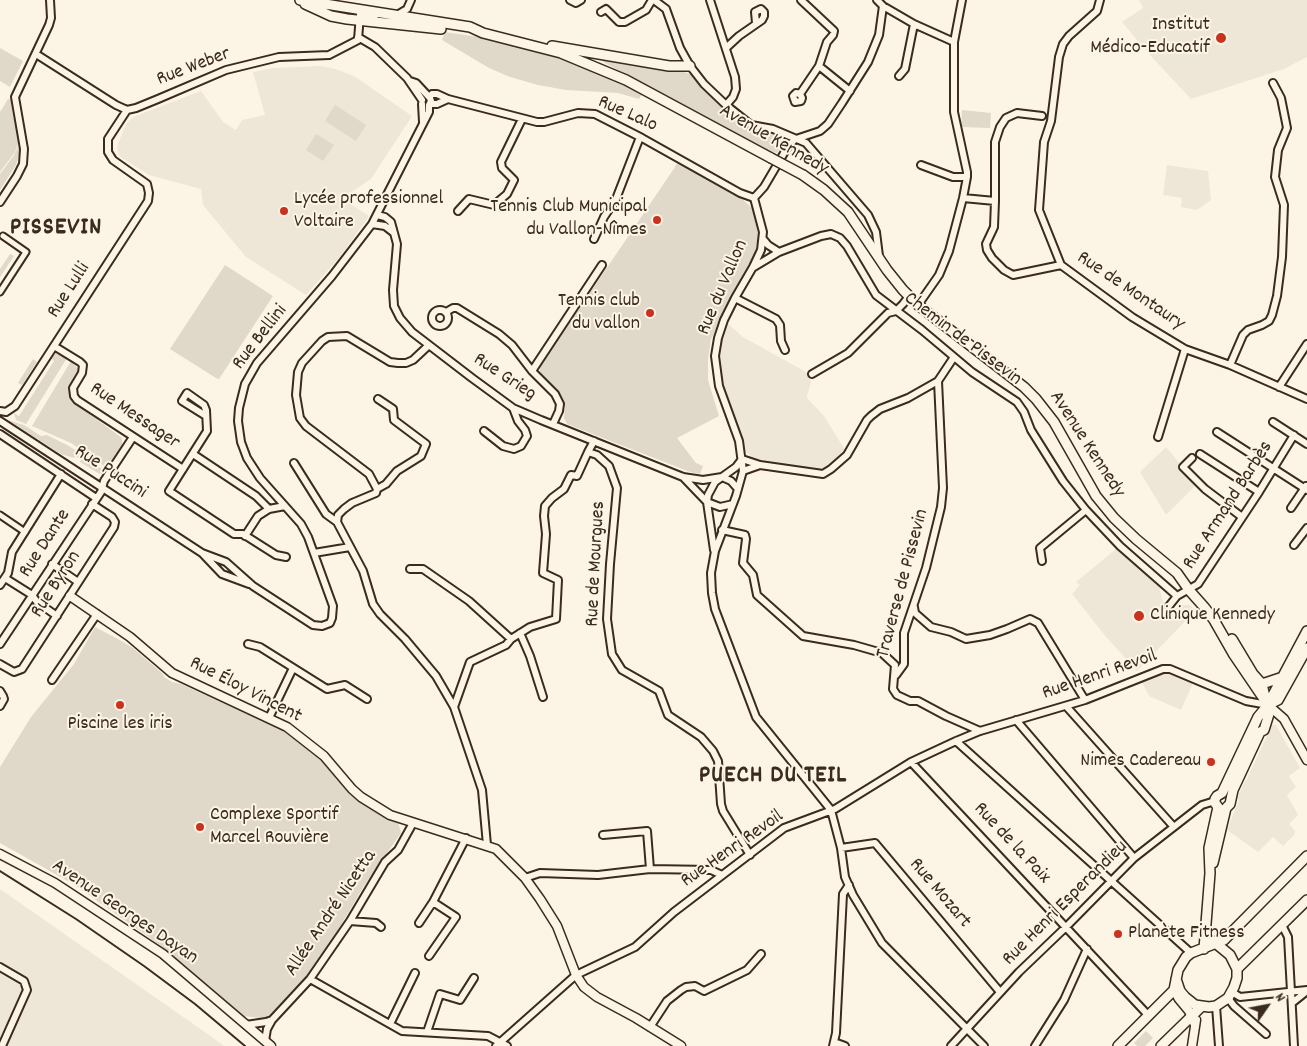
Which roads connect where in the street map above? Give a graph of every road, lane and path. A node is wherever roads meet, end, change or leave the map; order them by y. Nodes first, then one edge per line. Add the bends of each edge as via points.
1 (299, 0) edge
2 (411, 0) edge
3 (570, 0) edge
4 (581, 0) edge
5 (653, 0) edge
6 (710, 0) edge
7 (801, 0) edge
8 (962, 0) edge
9 (1100, 0) edge
10 (50, 1) edge
11 (880, 2) edge
12 (601, 12) dead end
13 (392, 14) junction
14 (414, 17) junction
15 (360, 20) junction
16 (756, 23) dead end
17 (914, 24) junction
18 (483, 33) junction
19 (358, 37) junction
20 (504, 38) junction
21 (954, 42) junction
22 (726, 48) junction
23 (36, 54) junction
24 (690, 66) junction
25 (819, 66) junction
26 (899, 76) dead end
27 (1272, 83) dead end
28 (850, 90) junction
29 (800, 94) dead end
30 (427, 101) junction
31 (726, 105) junction
32 (127, 110) junction
33 (1042, 116) dead end
34 (522, 118) junction
35 (640, 137) junction
36 (795, 139) junction
37 (921, 165) dead end
38 (966, 177) junction
39 (754, 198) junction
40 (963, 198) junction
41 (995, 201) junction
42 (0, 202) edge
43 (383, 203) junction
44 (458, 210) dead end
45 (377, 215) junction
46 (391, 222) junction
47 (372, 224) junction
48 (395, 234) junction
49 (3, 236) dead end
50 (594, 239) dead end
51 (763, 239) junction
52 (779, 252) junction
53 (879, 257) junction
54 (1060, 264) junction
55 (602, 265) dead end
56 (753, 267) junction
57 (0, 292) edge
58 (909, 296) junction
59 (735, 298) junction
60 (918, 305) junction
61 (896, 311) junction
62 (446, 312) dead end
63 (1307, 344) edge
64 (429, 345) junction
65 (54, 346) junction
66 (1185, 349) junction
67 (785, 350) dead end
68 (954, 357) junction
69 (1230, 365) junction
70 (532, 371) junction
71 (812, 374) dead end
72 (938, 381) junction
73 (1279, 387) junction
74 (1307, 399) edge
75 (378, 400) dead end
76 (513, 408) junction
77 (1, 413) edge
78 (206, 416) dead end
79 (1273, 422) dead end
80 (553, 424) junction
81 (1, 425) edge
82 (484, 431) dead end
83 (1217, 432) dead end
84 (0, 434) edge
85 (1294, 435) junction
86 (133, 437) junction
87 (1158, 437) dead end
88 (594, 441) junction
89 (1307, 444) edge
90 (588, 452) junction
91 (193, 454) junction
92 (1200, 454) dead end
93 (1192, 458) dead end
94 (742, 459) junction
95 (294, 463) dead end
96 (760, 465) junction
97 (1274, 468) junction
98 (183, 469) junction
99 (743, 471) junction
100 (61, 474) junction
101 (683, 477) junction
102 (722, 477) junction
103 (102, 488) junction
104 (377, 488) junction
105 (1306, 488) edge
106 (738, 489) junction
107 (1259, 492) junction
108 (94, 500) junction
109 (708, 502) junction
110 (733, 504) junction
111 (285, 506) junction
112 (1291, 508) dead end
113 (268, 509) junction
114 (1086, 510) junction
115 (0, 515) edge
116 (1242, 517) junction
117 (337, 522) junction
118 (1307, 528) edge
119 (722, 530) junction
120 (25, 532) junction
121 (245, 536) junction
122 (1294, 545) dead end
123 (350, 547) junction
124 (714, 552) junction
125 (202, 553) junction
126 (314, 553) junction
127 (286, 557) dead end
128 (1042, 561) dead end
129 (52, 564) junction
130 (410, 569) dead end
131 (5, 578) junction
132 (78, 582) junction
133 (0, 585) edge
134 (253, 586) junction
135 (1188, 590) junction
136 (32, 595) junction
137 (70, 596) junction
138 (1178, 596) junction
139 (914, 606) junction
140 (1169, 606) dead end
141 (97, 614) junction
142 (57, 616) junction
143 (313, 625) joint
144 (1307, 630) edge
145 (520, 633) junction
146 (511, 639) junction
147 (0, 644) edge
148 (248, 644) dead end
149 (1304, 651) edge
150 (0, 664) edge
151 (293, 668) junction
152 (896, 675) junction
153 (1282, 677) junction
154 (52, 680) dead end
155 (1262, 684) junction
156 (0, 691) edge
157 (543, 697) dead end
158 (367, 699) dead end
159 (1085, 700) junction
160 (1268, 705) junction
161 (0, 706) edge
162 (1066, 706) junction
163 (454, 707) junction
164 (268, 718) junction
165 (1016, 720) junction
166 (980, 731) junction
167 (956, 741) junction
168 (1307, 760) edge
169 (911, 762) junction
170 (1222, 802) junction
171 (831, 810) junction
172 (413, 823) junction
173 (1173, 826) junction
174 (603, 835) dead end
175 (466, 838) junction
176 (487, 845) junction
177 (840, 848) junction
178 (0, 854) edge
179 (750, 855) junction
180 (1307, 856) edge
181 (1134, 858) junction
182 (650, 869) junction
183 (722, 875) junction
184 (525, 878) junction
185 (1112, 881) junction
186 (848, 885) junction
187 (1307, 900) edge
188 (433, 902) junction
189 (350, 921) junction
190 (419, 923) dead end
191 (1282, 925) junction
192 (381, 927) dead end
193 (1066, 927) junction
194 (1206, 934) junction
195 (1216, 944) junction
196 (1087, 949) junction
197 (1204, 949) junction
198 (1191, 953) junction
199 (761, 954) dead end
200 (429, 956) dead end
201 (0, 967) edge
202 (1236, 969) junction
203 (414, 973) dead end
204 (576, 976) junction
205 (474, 978) dead end
206 (1176, 978) junction
207 (310, 979) junction
208 (1235, 982) junction
209 (1174, 990) junction
210 (1307, 990) edge
211 (1000, 992) junction
212 (1292, 992) junction
213 (1230, 995) junction
214 (1292, 1003) junction
215 (1216, 1006) junction
216 (1200, 1007) junction
217 (1148, 1015) junction
218 (272, 1020) junction
219 (1193, 1021) junction
220 (256, 1024) junction
221 (390, 1024) junction
222 (246, 1025) junction
223 (650, 1027) junction
224 (968, 1030) junction
225 (427, 1032) junction
226 (1266, 1034) dead end
227 (267, 1041) edge
228 (498, 1044) edge
229 (834, 1044) edge
230 (2, 1046) edge
231 (507, 1046) edge
232 (681, 1046) edge
233 (845, 1046) edge
234 (952, 1046) edge
235 (984, 1046) edge
236 (1035, 1046) edge
237 (1118, 1046) edge
238 (1161, 1046) edge
239 (1192, 1046) edge
240 (1219, 1046) edge
241 (1294, 1046) edge

1 - 13 main road, Avenue Kennedy
1 - 15 main road via 331,16
2 - 13 street via 406,9
2 - 14 street
3 - 4 street via 576,3
5 - 12 street via 646,10 625,22 619,22 606,9
5 - 24 street via 666,9
6 - 22 street
7 - 25 street via 834,31
8 - 21 street
9 - 54 street, Rue de Montaury via 1097,11 1063,44 1051,121 1044,142 1038,210
10 - 23 street via 49,26
11 - 17 street
11 - 28 street via 879,35 868,62
13 - 14 main road, Avenue Kennedy
13 - 15 street via 380,17 360,14
14 - 18 main road, Avenue Kennedy via 470,27
15 - 18 main road
15 - 19 street
16 - 22 street
17 - 21 street
17 - 26 street via 905,69
18 - 20 main road, Avenue Kennedy
19 - 30 street via 375,47 416,83
19 - 32 street, Rue Weber via 355,42 329,55 279,57 226,70
20 - 24 main road via 526,39 669,66
20 - 53 main road, Avenue Kennedy, bridge via 561,54 626,80 803,175 848,212
21 - 38 street via 954,112
22 - 31 street via 736,89
23 - 32 street
23 - 42 street via 16,97 24,149 23,164
24 - 31 street
25 - 28 street
25 - 29 street
27 - 69 street via 1282,98 1287,128 1278,150 1275,177 1284,205 1282,257 1272,315 1269,321 1243,335
28 - 36 street via 828,124 820,131
30 - 34 street, Rue Lalo via 432,94 437,94
30 - 43 street, Rue Bellini via 423,124
31 - 36 street via 752,125 773,129
32 - 65 street, Rue Lulli via 108,139 108,152 113,160 147,184 149,197
33 - 41 street via 1017,112 1006,118 1000,127 995,142
34 - 35 street, Rue Lalo via 544,122 578,113 595,114
34 - 44 street via 501,162 502,168 514,180 506,194 494,205 470,199
35 - 39 street, Rue Lalo
35 - 50 street via 616,199
36 - 39 street
36 - 53 street via 806,143 868,215 876,232
37 - 38 street via 953,177
38 - 40 street
39 - 51 street, Rue du Vallon
40 - 41 street
40 - 60 street via 950,251 939,275
41 - 54 street via 994,227 986,244 992,258 1004,270 1013,275
43 - 45 street, Rue Bellini
43 - 46 street, Rue Grieg
45 - 46 street
45 - 47 street, Rue Bellini
46 - 48 street, Rue Grieg
47 - 48 street via 385,226
47 - 111 street, Rue Bellini via 257,363 245,384 238,421 241,442 253,468
48 - 64 street, Rue Grieg via 394,306 407,328
49 - 57 street via 26,252
51 - 52 street
51 - 56 street, Rue du Vallon
52 - 56 street, Chemin de Pissevin
52 - 61 street, Chemin de Pissevin via 821,236 831,234 840,238 876,296
53 - 58 main road, Avenue Kennedy
54 - 66 street, Rue de Montaury via 1138,321
55 - 70 street
56 - 59 street, Rue du Vallon
58 - 60 main road, Avenue Kennedy
58 - 61 street
59 - 67 street via 776,319
59 - 94 street, Rue du Vallon via 718,338 715,363 718,386 736,431
60 - 135 main road, Avenue Kennedy via 1036,398 1054,422 1104,507 1136,539 1178,573
61 - 68 street, Chemin de Pissevin
61 - 71 street via 888,313 848,353
62 - 70 street via 457,308 500,334
63 - 73 street
64 - 76 street, Rue Grieg
64 - 104 street via 413,360 398,363 390,362 347,336 328,337 302,363 298,372 296,394 300,418 363,469
65 - 77 street, Rue Lulli via 15,406
65 - 86 street, Rue Messager via 83,365 73,388 77,400
66 - 69 street, Rue de Montaury
66 - 87 street
68 - 72 street
68 - 114 street, Chemin de Pissevin via 1017,402 1063,481
69 - 73 street, Rue de Montaury
70 - 80 street via 556,394 560,404
72 - 96 street via 871,416 847,455 823,474
72 - 139 street, Traverse de Pissevin via 942,498
73 - 74 street, Rue de Montaury
75 - 104 street via 393,409 394,420 426,444 421,456
76 - 80 street, Rue Grieg
76 - 82 street via 527,436 521,446 514,449 503,446
78 - 91 street, Rue Messager via 207,431
79 - 85 street
80 - 88 street, Rue Grieg
81 - 103 street, Rue Puccini via 41,447
83 - 97 street
84 - 100 street, Rue Byron
85 - 89 street
85 - 97 street, Rue Armand Barbès
86 - 98 street, Rue Messager
86 - 103 street, Rue Dante via 105,478
88 - 90 street
88 - 101 street, Rue Grieg
90 - 145 street via 577,476 571,475 564,489 545,506 543,573 558,580 556,619
90 - 179 street, Rue de Mourgues via 609,466 617,488 607,619 612,654 622,670 659,691 668,715 701,737 713,751 718,762 723,811
91 - 98 street, Rue Messager
91 - 113 street via 256,496
92 - 107 street
93 - 116 street via 1183,467 1205,489
94 - 96 street
94 - 99 street, Rue du Vallon
94 - 102 street
95 - 117 street via 326,514
96 - 99 street
97 - 105 street
97 - 107 street, Rue Armand Barbès
98 - 121 street, Rue Messager via 169,491 234,534
99 - 106 street, Rue du Vallon
100 - 108 street, Rue Byron
100 - 120 street
101 - 102 street, Rue Grieg via 703,480
101 - 109 street, Rue Grieg
102 - 106 street via 732,481
102 - 109 street via 710,488
103 - 108 street, Rue Dante
103 - 125 street, Rue Puccini
104 - 117 street via 376,493 344,509
105 - 112 street
106 - 110 street, Rue du Vallon
107 - 116 street, Rue Armand Barbès
108 - 129 street, Rue Dante
108 - 132 street, Rue Byron via 112,517 114,527
109 - 110 street via 720,507
109 - 124 street, Rue du Vallon
110 - 119 street, Rue du Vallon
111 - 113 street
111 - 126 street, Rue Bellini via 301,524
113 - 121 street via 258,516
114 - 128 street via 1040,548
114 - 138 street, Chemin de Pissevin via 1120,546
115 - 120 street
116 - 135 street, Rue Armand Barbès via 1198,584
117 - 123 street
118 - 122 street
119 - 124 street, Rue du Vallon
119 - 152 street via 745,535 743,564 753,576 757,595 803,636 882,653 896,665
120 - 131 street via 12,552
121 - 127 street, Rue Messager via 276,555
123 - 126 street
123 - 163 street via 373,604 436,676
124 - 171 street, Rue du Vallon via 711,573 715,609 756,717
125 - 134 street, Rue Puccini via 234,567
125 - 134 street, Rue Puccini via 222,574
126 - 143 street, Rue Bellini via 333,606 330,623
129 - 132 street
129 - 136 street, Rue Dante
130 - 146 street via 423,568 469,601
131 - 133 street
131 - 136 street
132 - 137 street, Rue Byron
134 - 143 street, Rue Puccini
135 - 138 street
135 - 155 main road, Avenue Kennedy via 1207,602 1220,618
135 - 160 main road, Avenue Kennedy via 1214,620
136 - 142 street
136 - 147 street, Rue Dante
137 - 141 street, Rue Éloy Vincent
137 - 142 street, Rue Byron
138 - 140 street
139 - 152 street, Traverse de Pissevin via 904,633 904,664
139 - 159 street via 916,613 931,627 966,639 1007,630 1030,618 1038,623
141 - 154 street
141 - 164 street, Rue Éloy Vincent via 172,673
142 - 150 street, Rue Byron via 20,671 11,671
144 - 149 main road
145 - 146 street
145 - 157 street
146 - 163 street via 506,645 470,662
148 - 151 street via 260,647
149 - 153 main road
149 - 160 main road via 1278,700
151 - 158 street via 327,688 344,685
151 - 164 street
152 - 166 street via 894,689 897,695 918,701
153 - 155 main road
153 - 160 main road
155 - 160 main road
156 - 161 street via 4,696
159 - 160 street, Rue Henri Revoil via 1170,669 1246,701
159 - 162 street, Rue Henri Revoil
160 - 168 street via 1284,719
160 - 170 main road via 1258,717
160 - 170 main road via 1260,732
162 - 165 street, Rue Henri Revoil
162 - 173 street
163 - 176 street via 482,790
164 - 172 street, Rue Éloy Vincent via 313,746 361,797
165 - 166 street, Rue Henri Revoil
165 - 181 street
166 - 167 street, Rue Henri Revoil
167 - 169 street, Rue Henri Revoil
167 - 185 street
169 - 171 street, Rue Henri Revoil
169 - 193 street, Rue de la Paix
170 - 173 street, Rue Henri Esperandieu via 1202,805
170 - 194 main road via 1210,873
171 - 177 street
171 - 179 street, Rue Henri Revoil via 784,828
172 - 175 street, Rue Éloy Vincent
172 - 189 street, Allée André Nicetta
173 - 181 street, Rue Henri Esperandieu
174 - 182 street via 647,831
175 - 176 street, Rue Éloy Vincent
175 - 188 street
176 - 184 street, Rue Éloy Vincent via 496,849
177 - 186 street
177 - 211 street, Rue Mozart via 875,843
178 - 222 street, Avenue Georges Dayan via 56,883 163,954
179 - 183 street, Rue Henri Revoil
180 - 195 main road via 1229,935
181 - 185 street, Rue Henri Esperandieu
182 - 183 street via 712,870
182 - 184 street via 598,875 540,872
183 - 204 street, Rue Henri Revoil via 635,947
184 - 204 street, Rue Éloy Vincent via 557,926
185 - 193 street, Rue Henri Esperandieu
185 - 198 street
186 - 224 street via 882,943
186 - 229 street via 843,894
187 - 191 main road
188 - 190 street
188 - 200 street via 456,917
189 - 192 street via 376,923
189 - 207 street, Allée André Nicetta
191 - 202 main road
191 - 212 street via 1288,936
193 - 196 street, Rue de la Paix
193 - 211 street, Rue Henri Esperandieu
194 - 195 main road
194 - 197 main road
195 - 197 main road
195 - 202 main road via 1230,955
196 - 217 street, Rue de la Paix
196 - 236 street via 1064,1000
197 - 198 main road
197 - 208 main road via 1224,957 1230,964
198 - 206 main road via 1181,963
199 - 223 street via 747,970 704,991 695,986 675,994 666,1001
201 - 230 street via 24,981 27,990
202 - 208 main road
203 - 221 street
204 - 223 street via 597,997
204 - 228 street, Rue Henri Revoil
205 - 225 street via 460,1000 440,994
206 - 209 main road
206 - 216 main road via 1180,991
207 - 218 street, Allée André Nicetta
207 - 221 street
208 - 213 main road
209 - 217 main road
209 - 219 street
210 - 212 street
210 - 214 street
211 - 224 street, Rue Henri Esperandieu
212 - 213 street via 1240,998
212 - 214 street
213 - 215 main road
213 - 226 street via 1234,1006
214 - 241 street
215 - 216 main road
215 - 240 street
216 - 219 main road
217 - 237 main road
218 - 220 street
218 - 227 street, Allée André Nicetta via 267,1029
219 - 238 main road
219 - 239 street
220 - 222 street
220 - 227 street
221 - 225 street via 402,1031
222 - 227 street, Avenue Georges Dayan
223 - 232 street
224 - 234 street, Rue Henri Esperandieu
224 - 235 street
225 - 228 street via 488,1036
228 - 231 street
229 - 233 street

